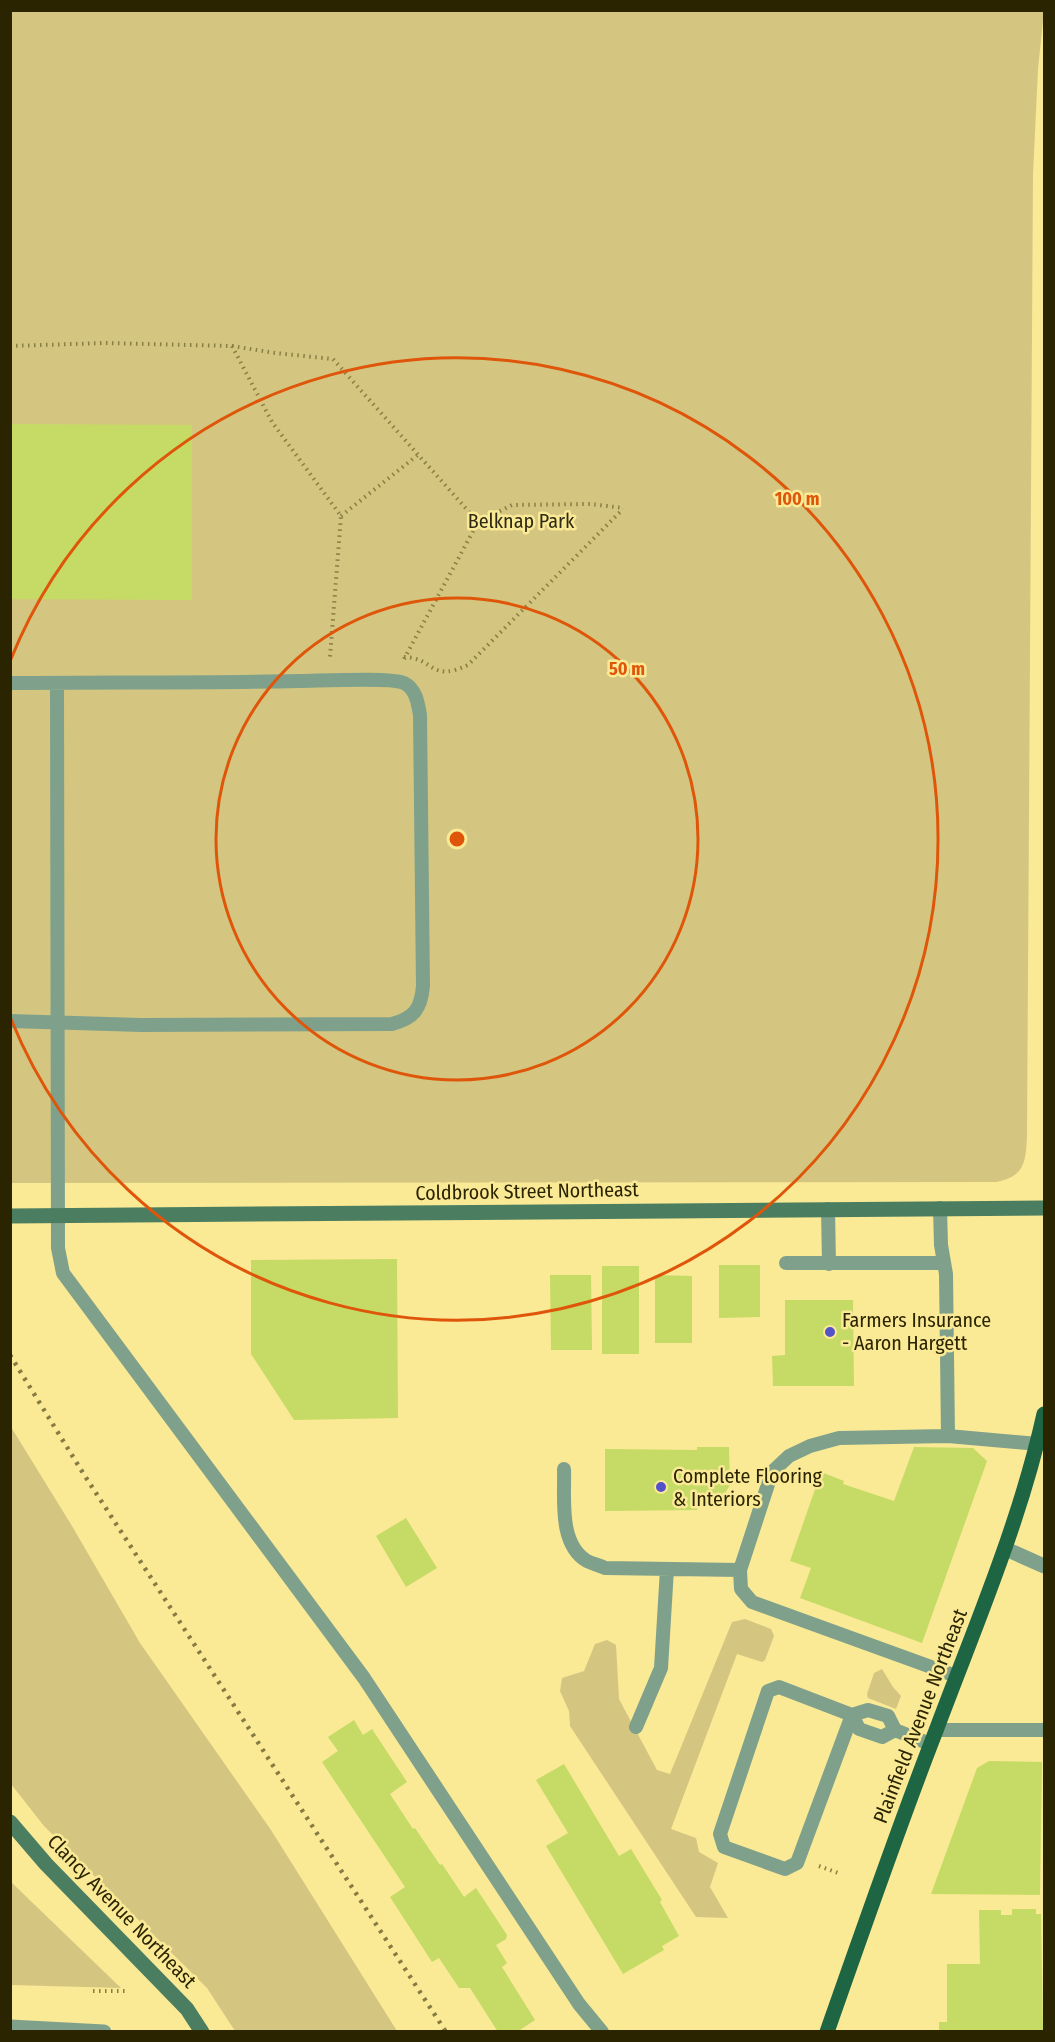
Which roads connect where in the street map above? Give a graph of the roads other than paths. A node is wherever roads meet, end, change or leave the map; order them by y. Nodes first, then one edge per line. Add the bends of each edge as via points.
1 (10, 683) edge
2 (57, 683) junction
3 (10, 1021) edge
4 (58, 1022) junction
5 (940, 1208) junction
6 (1044, 1208) edge
7 (828, 1209) junction
8 (10, 1216) edge
9 (58, 1216) junction
10 (786, 1263) dead end
11 (829, 1263) junction
12 (944, 1263) junction
13 (1044, 1414) edge
14 (948, 1436) junction
15 (1038, 1444) junction
16 (564, 1469) dead end
17 (1006, 1549) junction
18 (1044, 1566) edge
19 (667, 1569) junction
20 (740, 1570) junction
21 (956, 1676) junction
22 (852, 1715) junction
23 (636, 1727) dead end
24 (895, 1730) junction
25 (1044, 1730) edge
26 (933, 1737) junction
27 (10, 1821) edge
28 (10, 2027) edge
29 (104, 2031) edge
30 (202, 2031) edge
31 (602, 2031) edge
32 (827, 2031) edge

1 - 2 lane
2 - 4 lane
2 - 4 lane via 404,683 413,692 420,715 423,986 416,1012 405,1021 392,1024
3 - 4 lane
4 - 9 lane
5 - 6 street, Coldbrook Street Northeast
5 - 7 street, Coldbrook Street Northeast
5 - 12 lane
7 - 9 street, Coldbrook Street Northeast
7 - 11 lane
8 - 9 street, Coldbrook Street Northeast
9 - 31 lane via 58,1255 63,1273 364,1678 579,2004
10 - 11 lane
11 - 12 lane
12 - 14 lane
13 - 15 main road, Plainfield Avenue Northeast
14 - 15 lane
14 - 20 lane via 839,1438 789,1456 772,1472
15 - 17 main road, Plainfield Avenue Northeast
16 - 19 lane via 565,1523 572,1544 585,1560 605,1568
17 - 18 street
17 - 21 main road, Plainfield Avenue Northeast
19 - 20 lane
19 - 23 lane via 661,1668
20 - 21 lane via 741,1589 752,1602
21 - 26 main road, Plainfield Avenue Northeast
22 - 22 lane via 779,1687 768,1691 720,1834 724,1847 785,1869 797,1863
22 - 24 lane via 868,1710 888,1716
22 - 24 lane via 859,1729 882,1737
24 - 26 lane
25 - 26 lane
26 - 32 main road, Plainfield Avenue Northeast
27 - 30 street, Clancy Avenue Northeast via 46,1864 187,2010
28 - 29 street

